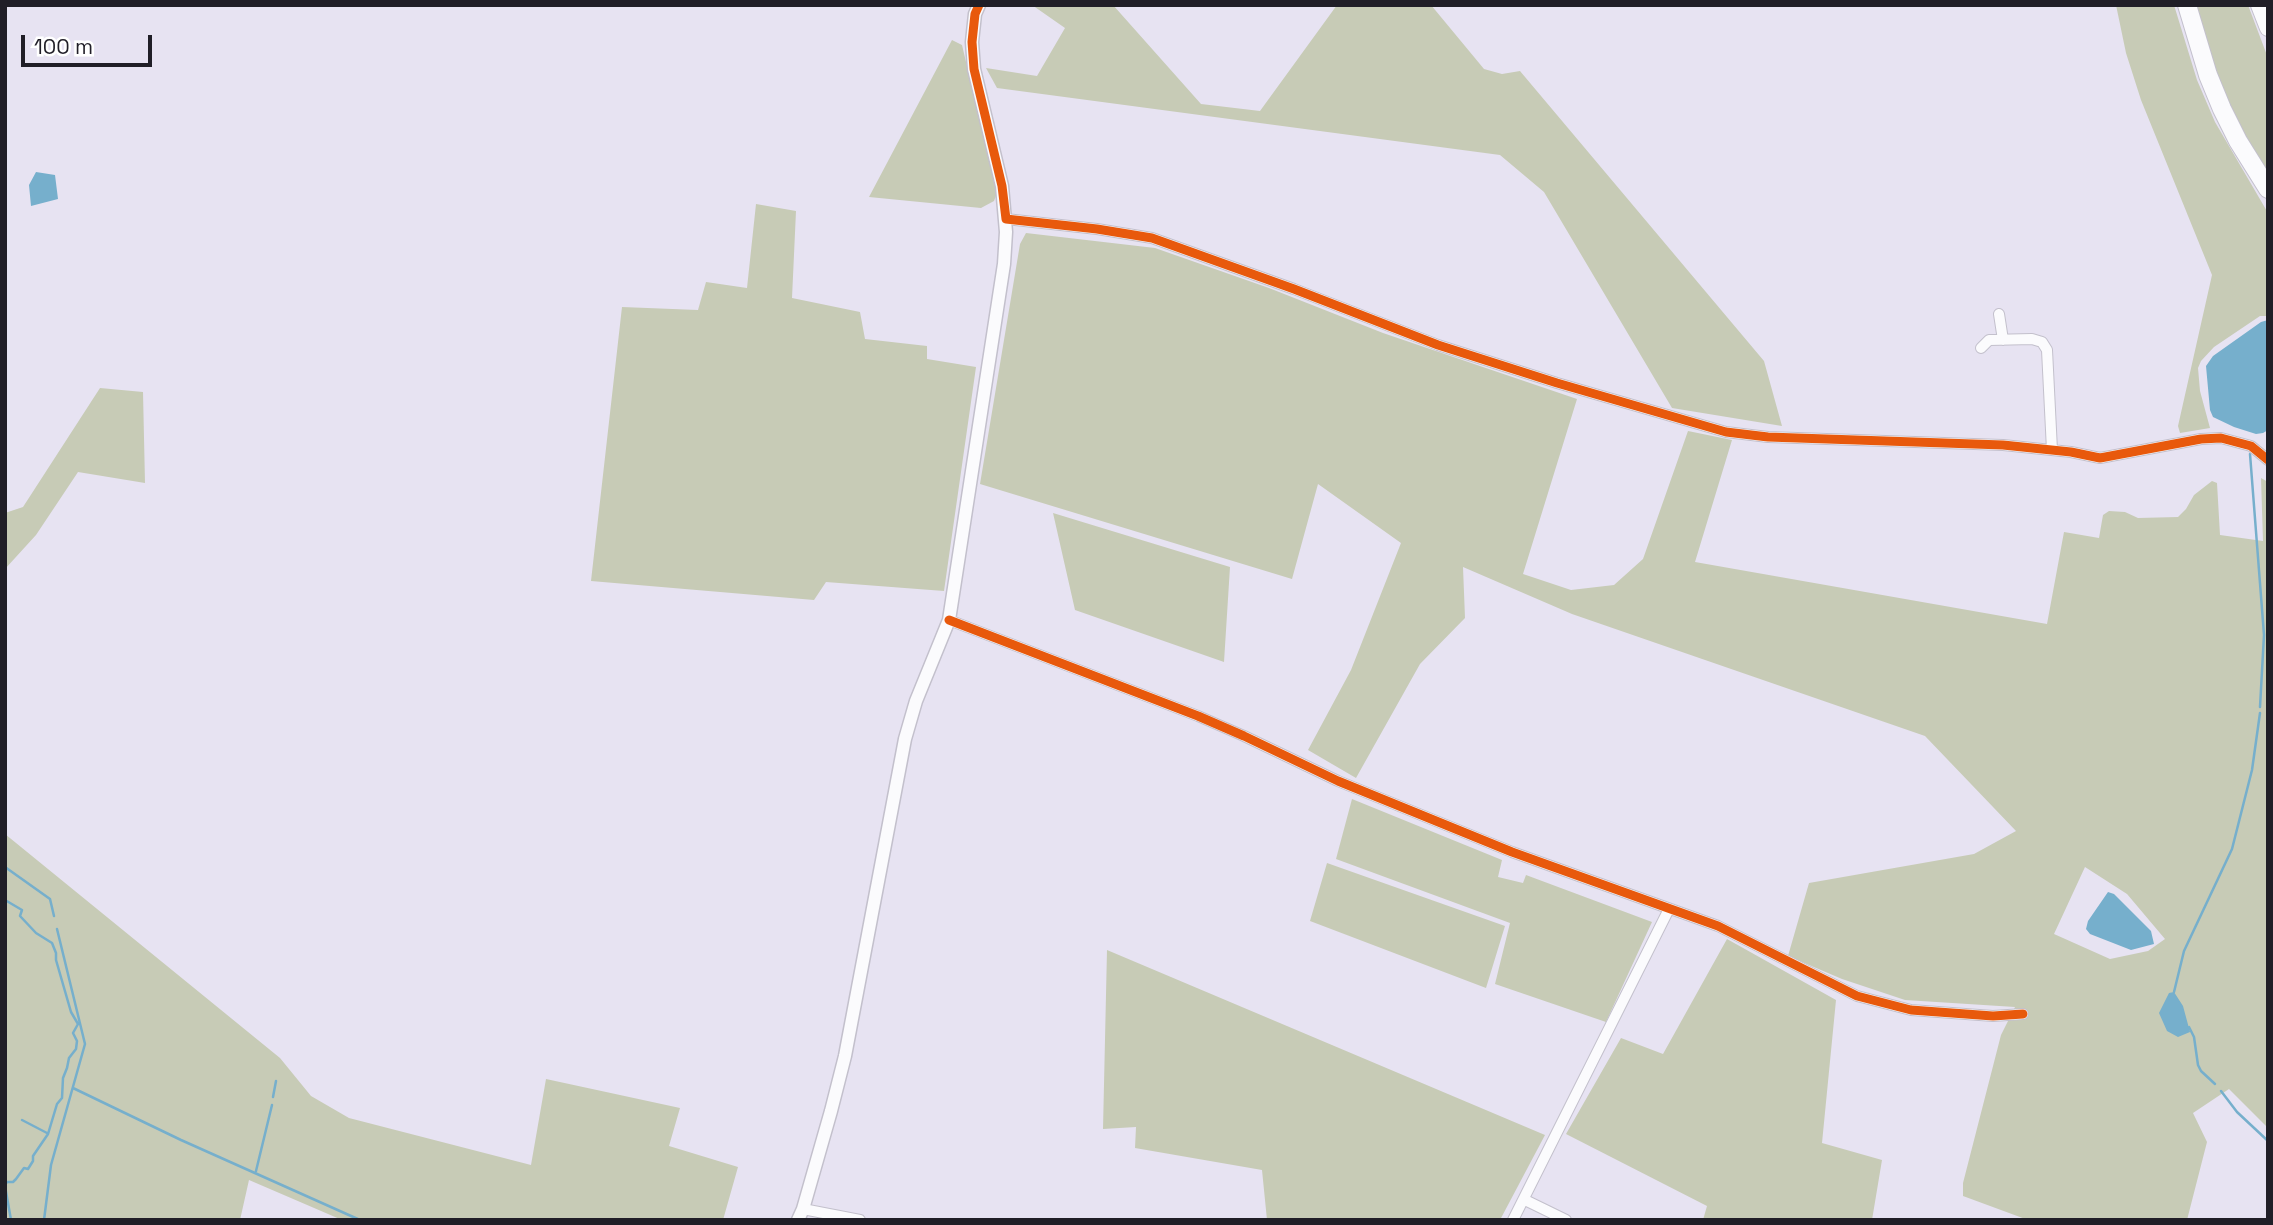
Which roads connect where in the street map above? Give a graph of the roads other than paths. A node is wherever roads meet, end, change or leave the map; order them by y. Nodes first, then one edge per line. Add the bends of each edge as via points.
1 (979, 5) edge
2 (2186, 5) edge
3 (2259, 5) edge
4 (2268, 28) edge
5 (2268, 189) edge
6 (1006, 219) junction
7 (1999, 314) dead end
8 (2003, 340) junction
9 (1981, 348) dead end
10 (2052, 450) junction
11 (2268, 460) edge
12 (949, 620) junction
13 (1669, 909) junction
14 (2023, 1014) dead end
15 (1525, 1200) junction
16 (801, 1214) edge
17 (860, 1220) edge
18 (1513, 1220) edge
19 (1566, 1220) edge

1 - 6 street via 972,42 974,69
2 - 5 highway via 2222,109
3 - 4 highway
6 - 10 street via 1152,238 1437,345 1726,432
6 - 12 street via 1004,264
7 - 8 street
8 - 9 street via 1989,340
8 - 10 street via 2038,340 2047,350
10 - 11 street via 2100,458 2221,438 2251,446
12 - 13 street via 1198,716 1338,781 1512,852
12 - 16 street via 905,739 845,1056
13 - 14 street via 1718,926 1857,996 1911,1010
13 - 15 street
15 - 18 street
15 - 19 street
16 - 17 street

